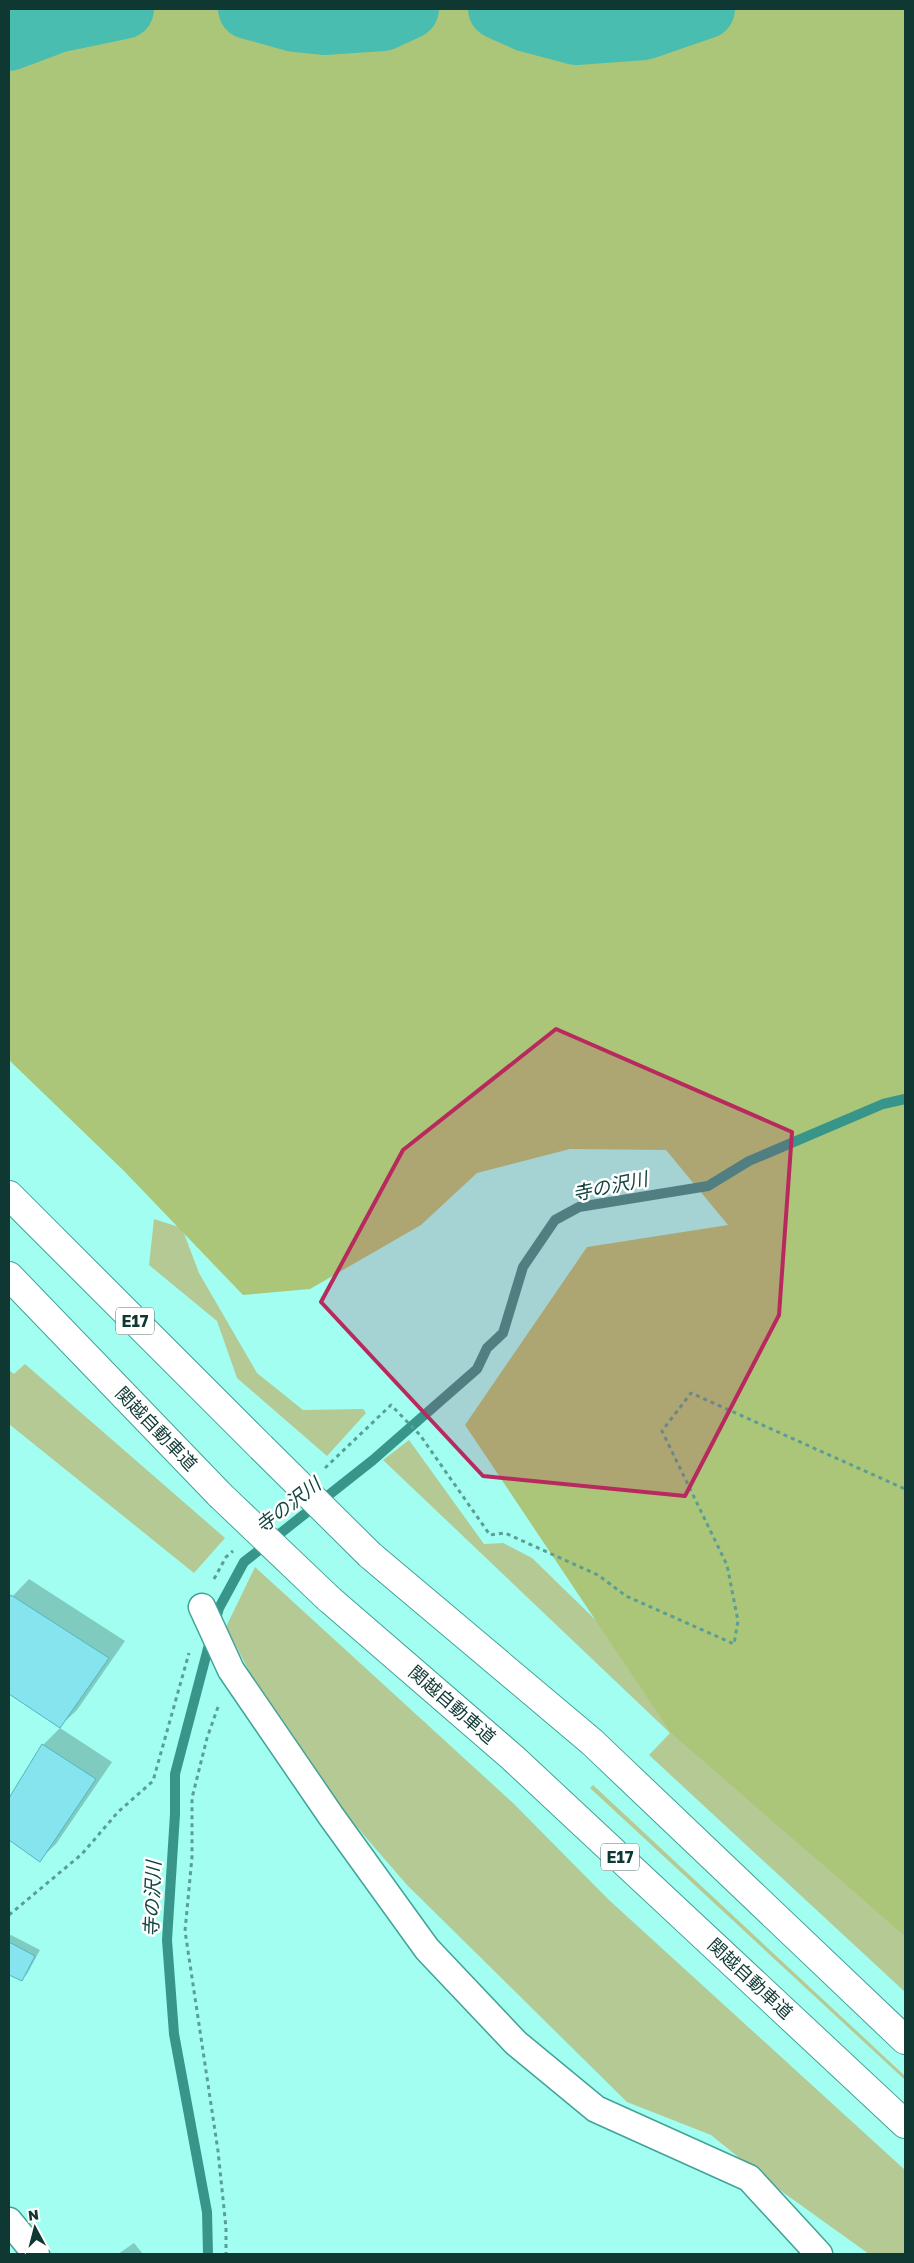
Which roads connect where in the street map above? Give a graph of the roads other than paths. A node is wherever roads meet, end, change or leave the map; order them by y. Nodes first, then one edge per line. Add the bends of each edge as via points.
1 (9, 1195) edge
2 (9, 1276) edge
3 (204, 1612) road end
4 (905, 2040) edge
5 (905, 2124) edge
6 (9, 2222) edge
7 (36, 2254) edge
8 (820, 2254) edge

1 - 4 highway, E17, bridge via 370,1555 592,1742
2 - 5 highway, 関越自動車道 / E17, bridge via 220,1495 328,1598 513,1758
3 - 8 street via 228,1665 427,1949 516,2043 596,2110 749,2178
6 - 7 street

